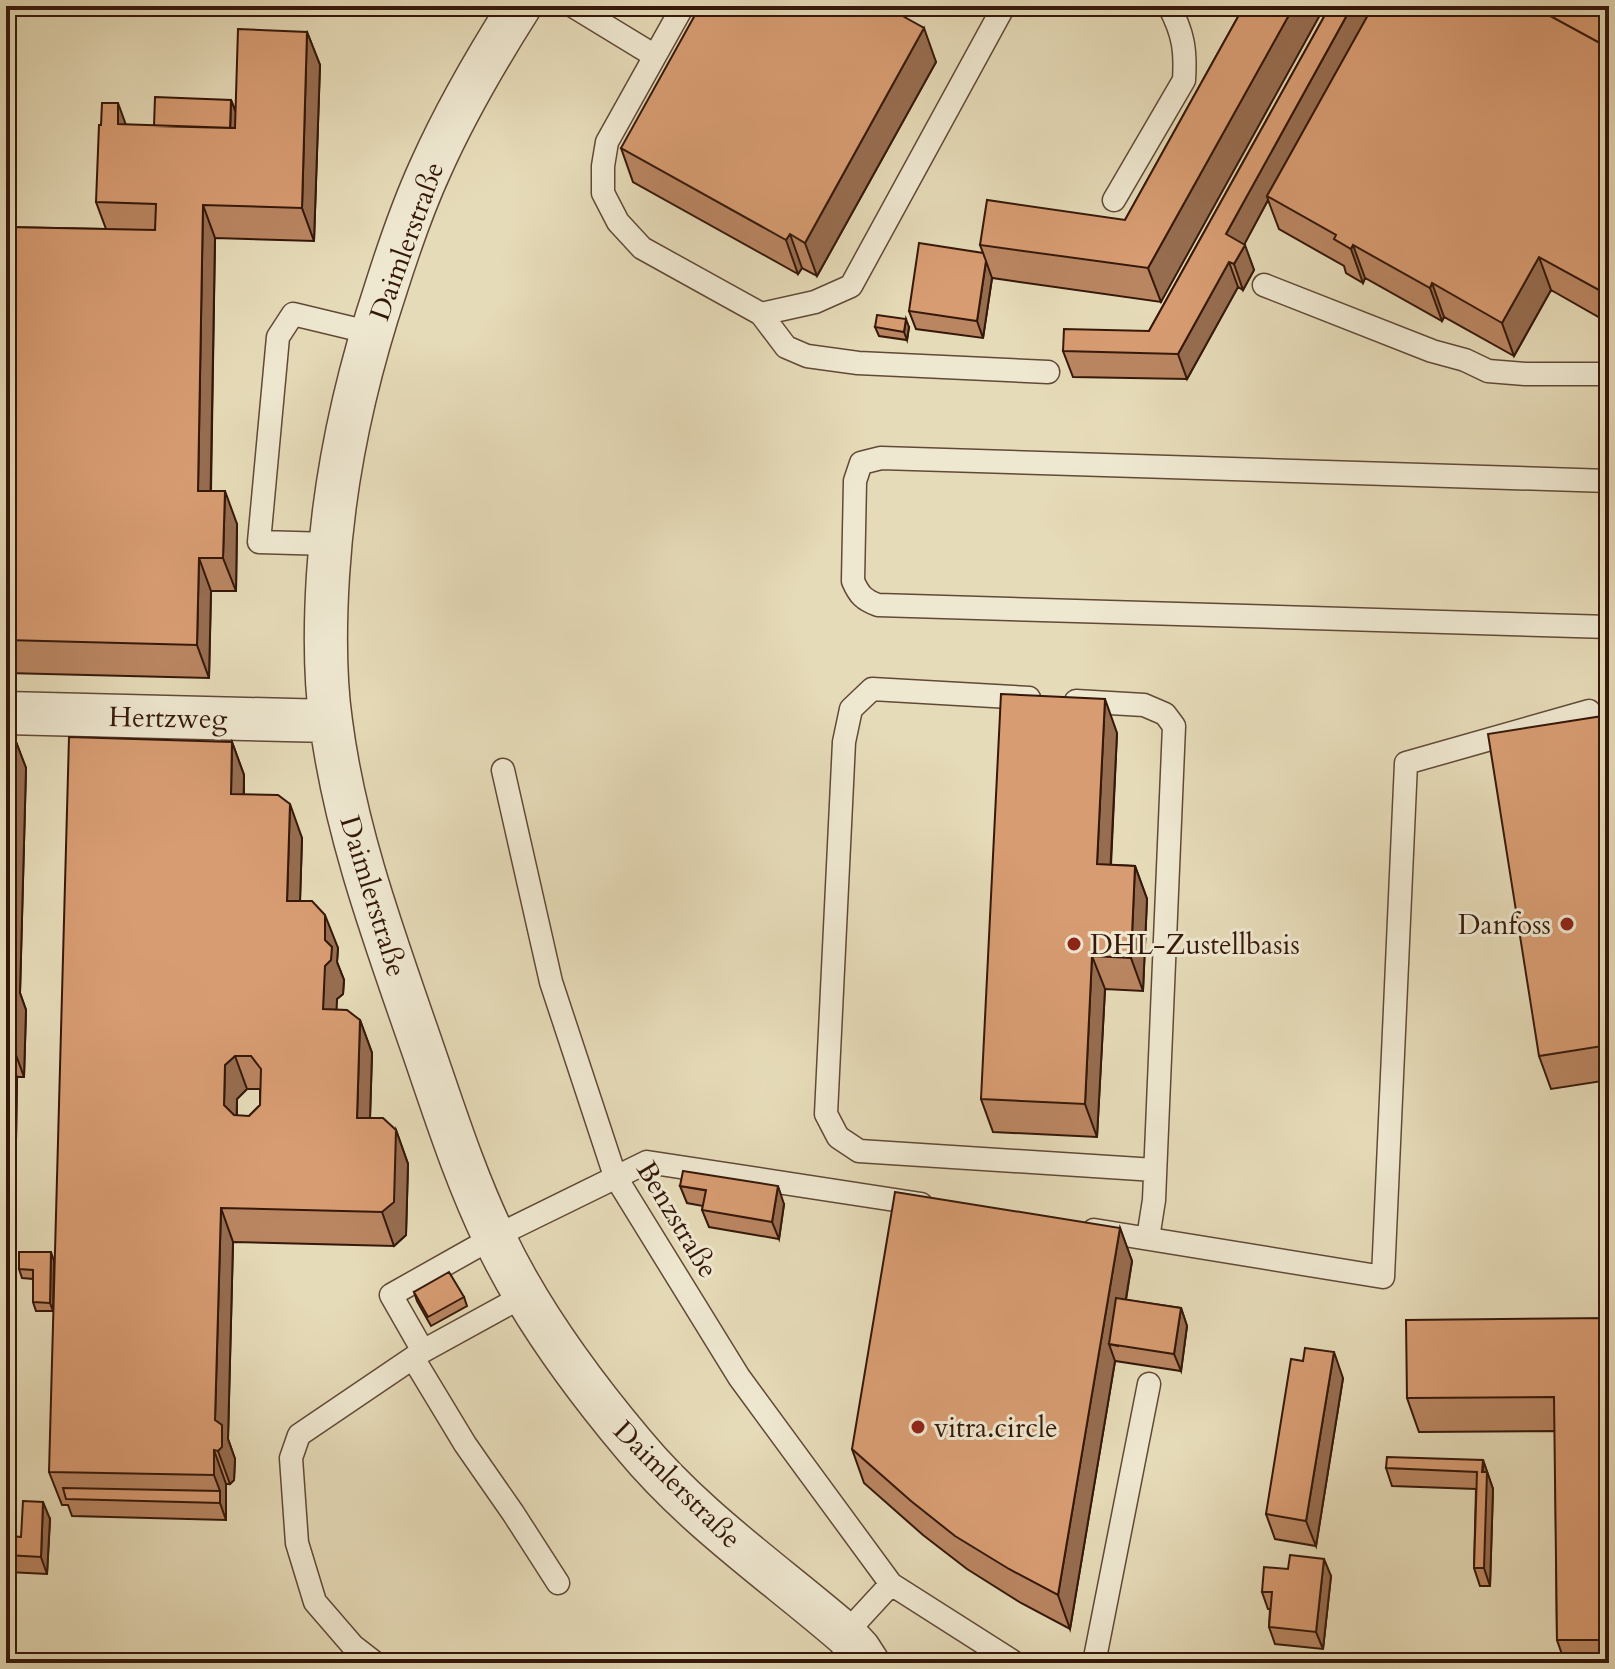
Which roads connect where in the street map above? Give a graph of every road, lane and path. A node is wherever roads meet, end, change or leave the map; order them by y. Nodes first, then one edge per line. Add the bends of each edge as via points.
1 (520, 6) edge
2 (573, 6) edge
3 (683, 6) edge
4 (1004, 6) edge
5 (1169, 6) edge
6 (655, 56) junction
7 (1114, 200) dead end
8 (1264, 285) dead end
9 (761, 314) junction
10 (372, 333) junction
11 (1048, 372) dead end
12 (1609, 374) edge
13 (1609, 481) edge
14 (330, 544) junction
15 (1609, 627) edge
16 (1589, 711) dead end
17 (6, 713) edge
18 (330, 721) junction
19 (503, 770) dead end
20 (1155, 1170) junction
21 (615, 1176) junction
22 (944, 1207) edge
23 (1069, 1226) edge
24 (494, 1237) junction
25 (1148, 1238) junction
26 (525, 1295) junction
27 (418, 1354) junction
28 (1149, 1384) dead end
29 (558, 1583) dead end
30 (891, 1584) junction
31 (857, 1648) edge
32 (375, 1663) edge
33 (1015, 1663) edge
34 (1094, 1663) edge

1 - 10 street, Daimlerstraße via 432,164
2 - 6 lane
3 - 6 lane
4 - 9 lane via 851,286 815,302
5 - 7 lane via 1181,29 1184,80
6 - 9 lane via 607,142 603,193 618,222 642,248
8 - 12 lane via 1488,371
9 - 11 lane via 786,347 807,356
10 - 14 street, Daimlerstraße via 347,428
10 - 14 lane via 293,314 278,337 259,542
13 - 15 lane via 881,458 861,463 855,481 853,581 857,593 878,605
14 - 18 street, Daimlerstraße via 325,629
16 - 25 lane via 1406,763 1383,1277
17 - 18 street, Hertzweg
18 - 24 street, Daimlerstraße via 371,896
19 - 21 lane, Benzstraße via 551,982
20 - 20 lane via 1174,726 1165,714 1144,705 872,689 851,709 844,742 826,1114 838,1137 859,1151
20 - 25 lane
21 - 22 lane via 647,1162
21 - 24 lane
21 - 30 lane, Benzstraße via 739,1377
23 - 25 lane
24 - 26 street, Daimlerstraße
24 - 27 lane via 391,1295
26 - 27 lane
26 - 31 street, Daimlerstraße via 603,1407 657,1472
27 - 29 lane via 465,1444
27 - 32 lane via 299,1435 291,1458 297,1543 315,1602
28 - 34 lane
30 - 31 lane
30 - 33 lane

